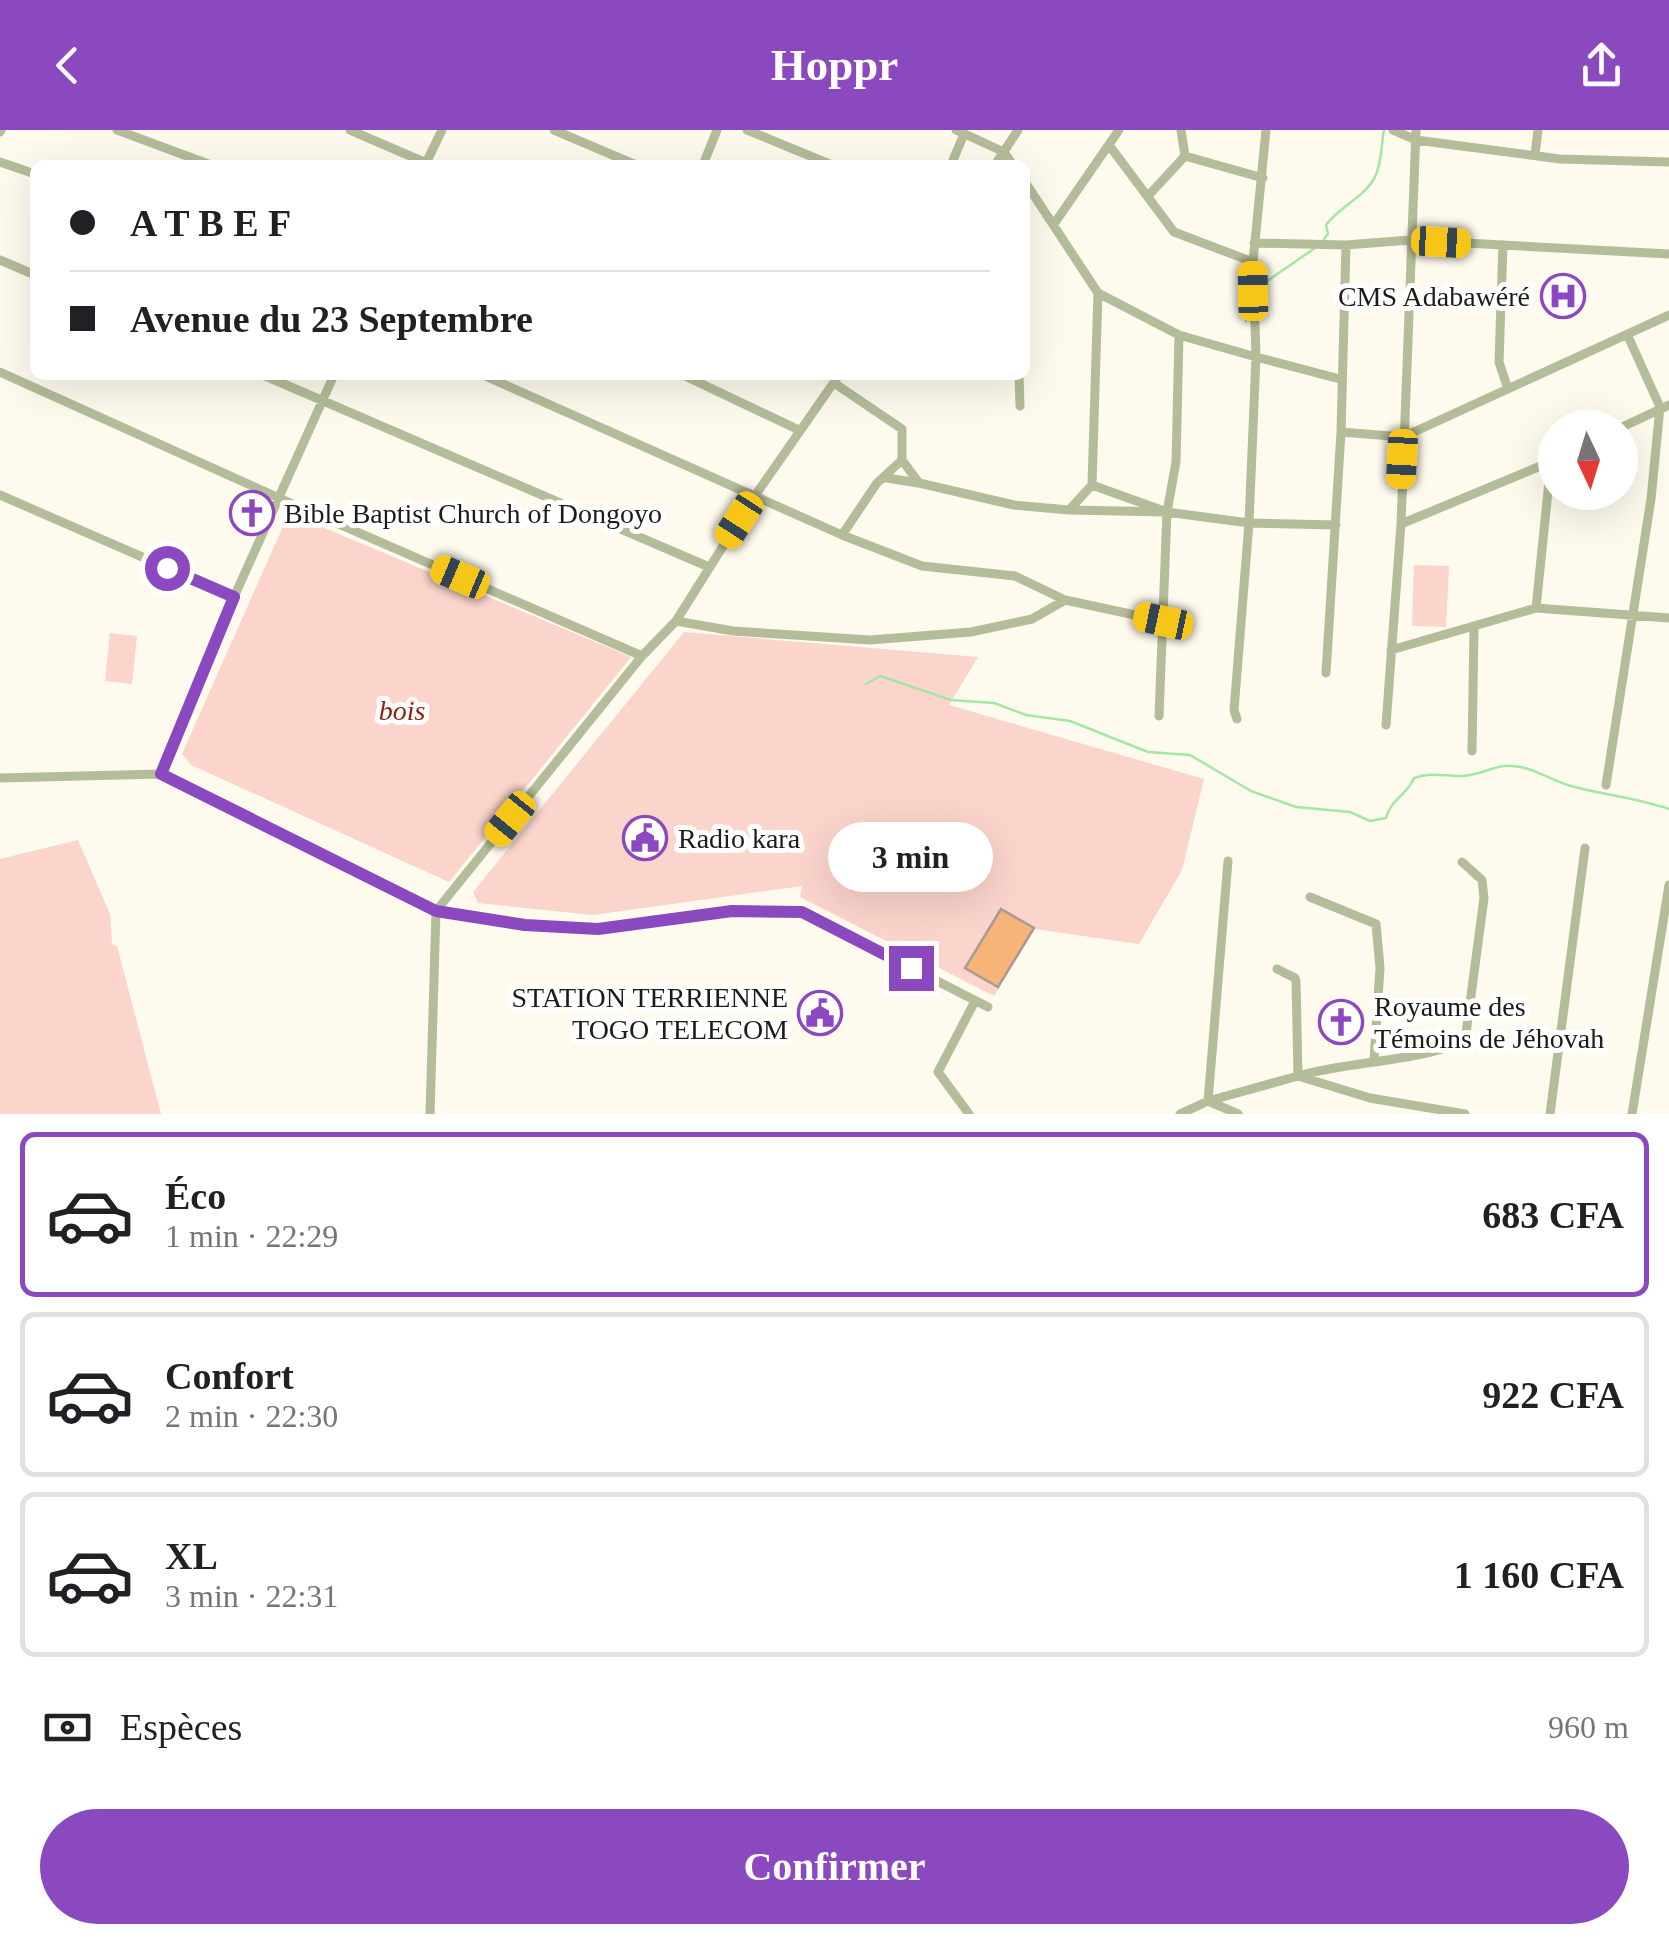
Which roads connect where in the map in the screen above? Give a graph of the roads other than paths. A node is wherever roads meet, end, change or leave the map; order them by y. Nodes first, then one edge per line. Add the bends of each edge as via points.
1 (116, 130) edge
2 (350, 130) edge
3 (381, 130) edge
4 (442, 130) edge
5 (554, 130) edge
6 (718, 130) edge
7 (747, 130) edge
8 (1018, 130) edge
9 (1119, 130) edge
10 (1180, 130) edge
11 (1266, 130) edge
12 (1393, 130) edge
13 (1538, 130) edge
14 (960, 132) edge
15 (1416, 135) edge
16 (381, 143) junction
17 (1109, 145) junction
18 (1004, 152) junction
19 (1535, 155) junction
20 (1184, 156) junction
21 (197, 160) edge
22 (418, 160) edge
23 (429, 160) edge
24 (624, 160) edge
25 (705, 160) edge
26 (820, 160) edge
27 (952, 160) edge
28 (998, 160) edge
29 (1010, 160) edge
30 (0, 162) edge
31 (1669, 162) edge
32 (30, 172) edge
33 (1262, 178) junction
34 (1030, 189) edge
35 (1148, 196) junction
36 (1054, 224) junction
37 (1410, 240) junction
38 (1254, 243) junction
39 (1346, 245) junction
40 (1503, 245) junction
41 (1669, 254) edge
42 (0, 260) edge
43 (1253, 262) junction
44 (30, 272) edge
45 (1098, 293) junction
46 (1669, 315) edge
47 (1627, 334) junction
48 (1178, 335) junction
49 (1256, 357) junction
50 (0, 372) edge
51 (1340, 379) junction
52 (274, 380) edge
53 (332, 380) edge
54 (494, 380) edge
55 (694, 380) edge
56 (836, 380) edge
57 (838, 380) edge
58 (1019, 380) edge
59 (1508, 389) junction
60 (322, 402) junction
61 (1020, 406) dead end
62 (1664, 406) edge
63 (1638, 419) edge
64 (799, 430) junction
65 (1341, 432) junction
66 (1403, 437) junction
67 (902, 460) junction
68 (1538, 467) edge
69 (886, 478) junction
70 (919, 483) junction
71 (1092, 485) junction
72 (0, 495) edge
73 (754, 496) junction
74 (279, 498) junction
75 (1069, 510) junction
76 (1547, 510) edge
77 (1168, 512) junction
78 (1249, 523) junction
79 (1401, 524) junction
80 (1336, 525) junction
81 (842, 535) junction
82 (709, 567) junction
83 (234, 597) junction
84 (1065, 600) junction
85 (1536, 608) junction
86 (1630, 613) junction
87 (1669, 618) edge
88 (676, 620) junction
89 (1163, 621) junction
90 (1474, 629) junction
91 (1391, 650) junction
92 (642, 656) junction
93 (1326, 672) dead end
94 (1159, 716) dead end
95 (1238, 719) dead end
96 (1386, 725) dead end
97 (1472, 751) dead end
98 (161, 774) junction
99 (0, 778) edge
100 (1606, 786) dead end
101 (1585, 848) dead end
102 (1228, 861) dead end
103 (1462, 862) dead end
104 (1668, 892) edge
105 (1310, 897) dead end
106 (436, 911) junction
107 (1277, 969) dead end
108 (975, 1002) junction
109 (988, 1007) dead end
110 (1374, 1060) junction
111 (1298, 1076) junction
112 (1208, 1101) junction
113 (430, 1114) edge
114 (969, 1114) edge
115 (1180, 1114) edge
116 (1238, 1114) edge
117 (1465, 1114) edge
118 (1550, 1114) edge
119 (1632, 1114) edge

1 - 21 street
2 - 16 street
3 - 16 street
4 - 23 street
5 - 24 street
6 - 25 street
7 - 26 street
8 - 18 street
9 - 17 street
10 - 20 street
11 - 33 street
12 - 15 street
13 - 19 street
14 - 18 street
14 - 27 street
15 - 19 street
15 - 37 street
16 - 22 street
17 - 35 street
17 - 36 street
18 - 28 street
18 - 29 street
19 - 31 street
20 - 33 street
20 - 35 street
30 - 32 street
33 - 38 street
34 - 36 street
35 - 43 street via 1174,232
36 - 45 street
37 - 39 street
37 - 40 street
37 - 66 street
38 - 39 street
38 - 43 street
39 - 51 street
40 - 41 street
40 - 59 street via 1499,362
42 - 44 street
43 - 49 street
45 - 48 street
45 - 71 street
46 - 47 street
47 - 59 street
47 - 62 street
48 - 49 street
48 - 77 street via 1176,462
49 - 51 street
49 - 78 street
50 - 74 street
51 - 65 street
52 - 60 street
53 - 60 street
54 - 73 street
55 - 64 street
56 - 64 street
57 - 67 street via 902,429
58 - 61 street
59 - 66 street
60 - 74 street
60 - 82 street
62 - 63 street
62 - 86 street
64 - 73 street
65 - 66 street
65 - 80 street
66 - 79 street
67 - 69 street
67 - 70 street
68 - 79 street
69 - 70 street
69 - 81 street
70 - 75 street
71 - 75 street
71 - 77 street
72 - 83 street
73 - 81 street
73 - 82 street
74 - 83 street
74 - 92 street
75 - 77 street
76 - 85 street
77 - 78 street
77 - 89 street
78 - 80 street
78 - 95 street
79 - 91 street
80 - 93 street
81 - 84 street via 922,566 1014,576
82 - 88 street
83 - 98 street
84 - 88 street via 1032,620 870,640 733,632
84 - 89 street
85 - 86 street
85 - 90 street
86 - 87 street
86 - 100 street
88 - 92 street
89 - 94 street
90 - 91 street
90 - 97 street
91 - 96 street
92 - 106 street
98 - 99 street
98 - 106 street
101 - 118 street
102 - 112 street
103 - 110 street via 1482,880 1484,898 1465,1041 1431,1055
104 - 119 street
105 - 110 street via 1376,924
106 - 108 street via 598,929 732,911 802,912
106 - 113 street
107 - 111 street via 1296,982
108 - 109 street
108 - 114 street via 938,1072
110 - 111 street
111 - 112 street
111 - 117 street via 1370,1098
112 - 115 street
112 - 116 street

